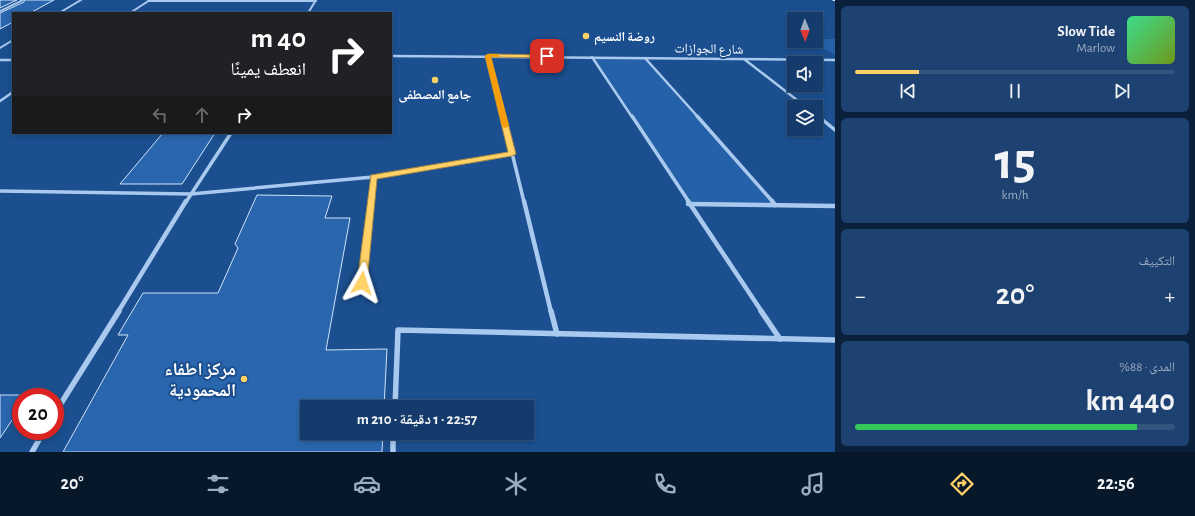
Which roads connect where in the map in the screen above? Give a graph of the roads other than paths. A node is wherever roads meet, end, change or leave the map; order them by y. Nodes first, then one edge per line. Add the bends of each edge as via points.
1 (23, 0) edge
2 (81, 0) edge
3 (232, 0) edge
4 (316, 0) edge
5 (149, 1) edge
6 (0, 11) edge
7 (61, 12) edge
8 (132, 12) edge
9 (309, 12) edge
10 (12, 41) edge
11 (0, 48) edge
12 (392, 56) edge
13 (488, 56) junction
14 (592, 57) junction
15 (645, 58) junction
16 (744, 59) junction
17 (0, 60) edge
18 (12, 60) edge
19 (835, 60) edge
20 (12, 93) edge
21 (797, 100) edge
22 (0, 101) edge
23 (823, 121) edge
24 (835, 130) edge
25 (230, 134) edge
26 (512, 154) junction
27 (373, 177) junction
28 (0, 191) edge
29 (191, 194) junction
30 (688, 204) junction
31 (775, 205) junction
32 (835, 206) edge
33 (362, 283) dead end
34 (557, 334) junction
35 (780, 339) junction
36 (835, 340) edge
37 (64, 399) edge
38 (395, 400) edge
39 (39, 440) edge
40 (394, 440) edge
41 (32, 452) edge
42 (393, 452) edge

1 - 6 street
2 - 7 street
3 - 4 street
3 - 5 street
4 - 9 street
5 - 8 street
10 - 11 street
12 - 13 street, شارع الجوازات
13 - 14 street, شارع الجوازات
13 - 26 street
14 - 15 street, شارع الجوازات
14 - 30 street
15 - 16 street, شارع الجوازات
15 - 31 street
16 - 19 street, شارع الجوازات
16 - 21 street
17 - 18 street
20 - 22 street
23 - 24 street
25 - 29 street
26 - 27 street
26 - 34 street
27 - 29 street
27 - 33 lane
28 - 29 street
29 - 37 street
30 - 31 street
30 - 35 street
31 - 32 street
34 - 35 street
34 - 38 street via 398,330
35 - 36 street
39 - 41 street
40 - 42 street

